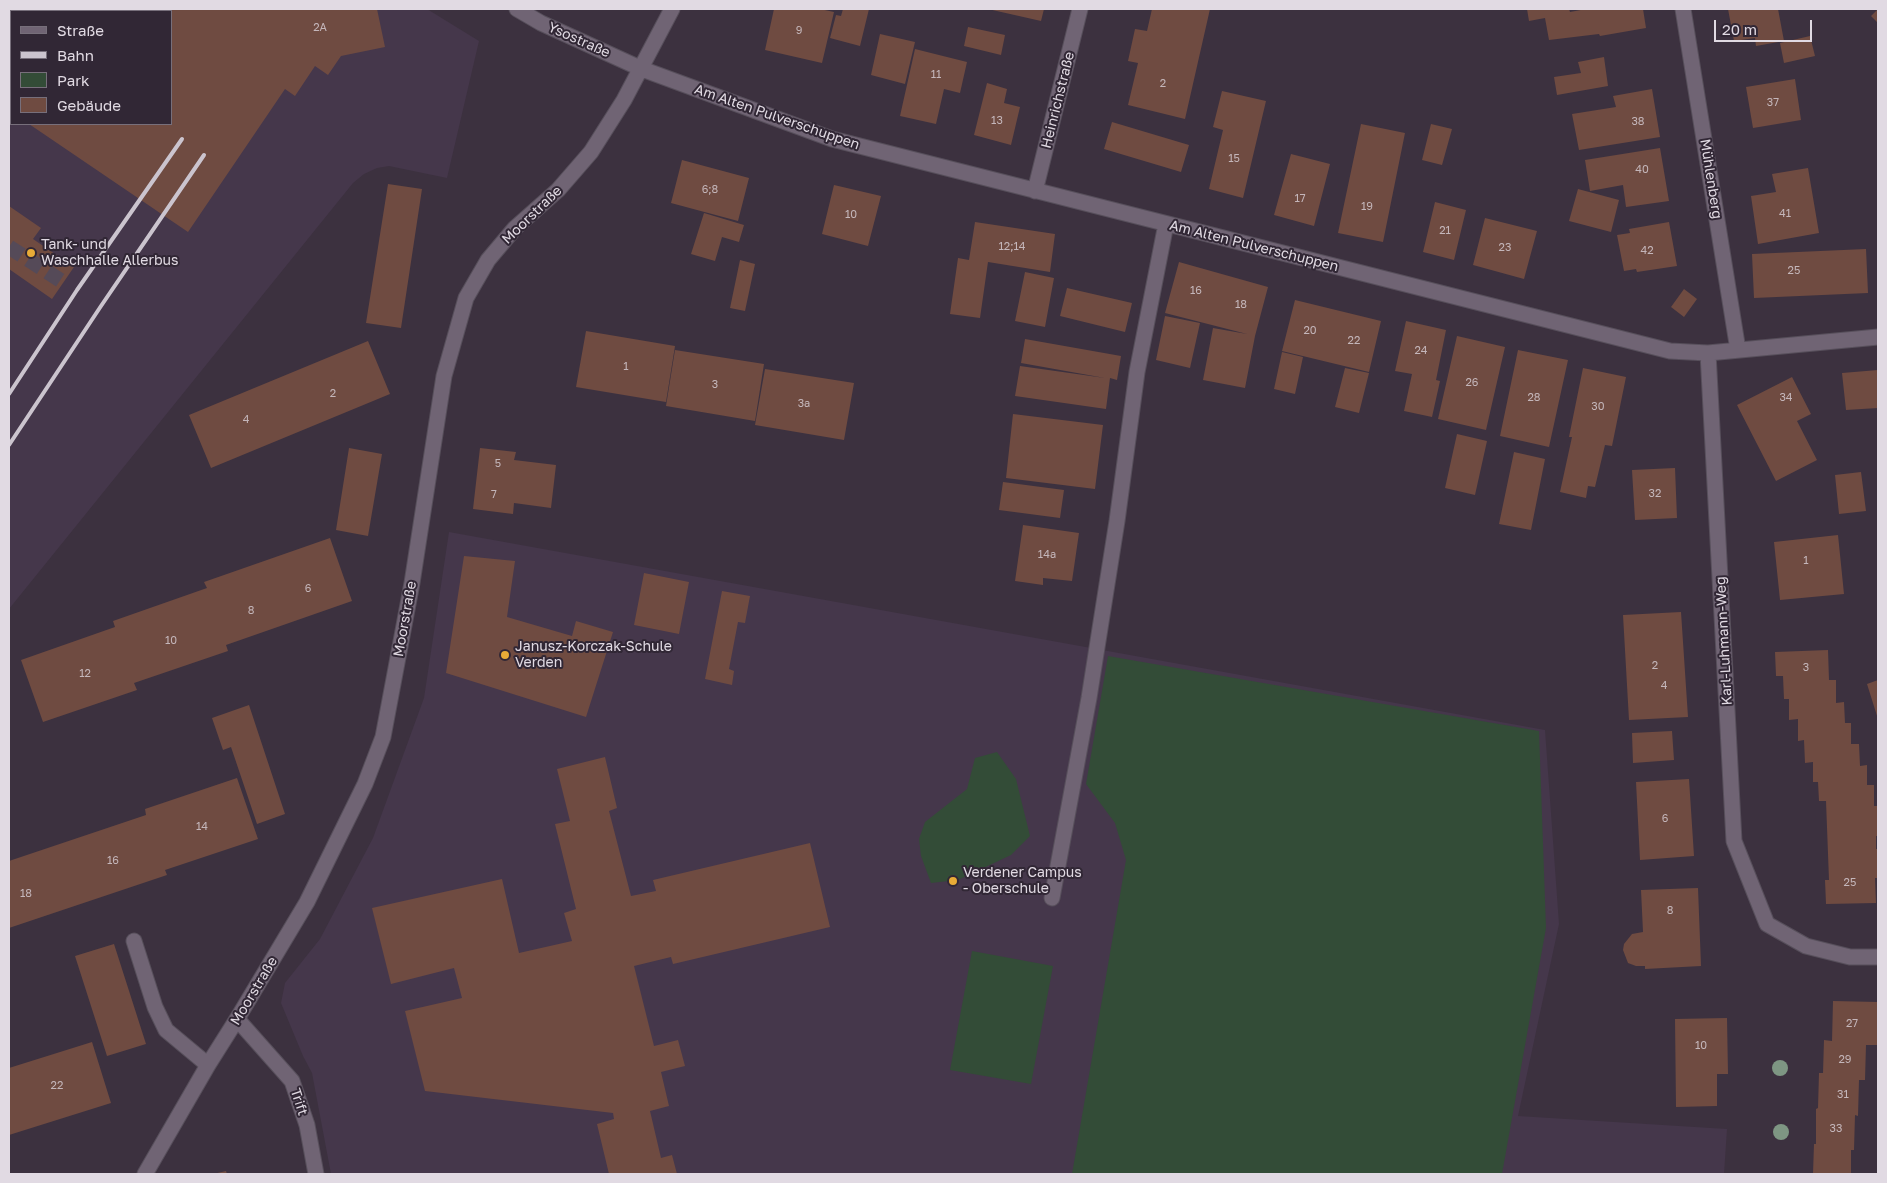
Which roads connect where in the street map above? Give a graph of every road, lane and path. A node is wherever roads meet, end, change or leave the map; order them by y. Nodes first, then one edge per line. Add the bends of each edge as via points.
1 (517, 9) edge
2 (672, 9) edge
3 (1080, 9) edge
4 (1684, 9) edge
5 (642, 69) junction
6 (1035, 191) junction
7 (1166, 224) junction
8 (1878, 338) edge
9 (1738, 350) junction
10 (1708, 353) junction
11 (1052, 898) dead end
12 (134, 941) dead end
13 (1878, 957) edge
14 (237, 1019) junction
15 (208, 1065) junction
16 (145, 1174) edge
17 (316, 1174) edge

1 - 5 street, Ysostraße
2 - 5 street, Moorstraße
3 - 6 street, Heinrichstraße
4 - 9 street, Mühlenberg
5 - 6 street, Am Alten Pulverschuppen via 832,139
5 - 14 street, Moorstraße via 591,152 558,190 515,228 488,260 466,298 444,376 384,737 365,784 307,902
6 - 7 street, Am Alten Pulverschuppen
7 - 10 street, Am Alten Pulverschuppen via 1670,352
7 - 11 street via 1137,372 1112,550
8 - 9 street, Am Alten Pulverschuppen
9 - 10 street, Am Alten Pulverschuppen
10 - 13 street, Karl-Luhmann-Weg via 1734,842 1767,924 1806,946 1850,957
12 - 15 street via 155,1007 166,1030
14 - 15 street, Moorstraße
14 - 17 street, Trift via 292,1081 306,1125
15 - 16 street, Moorstraße

